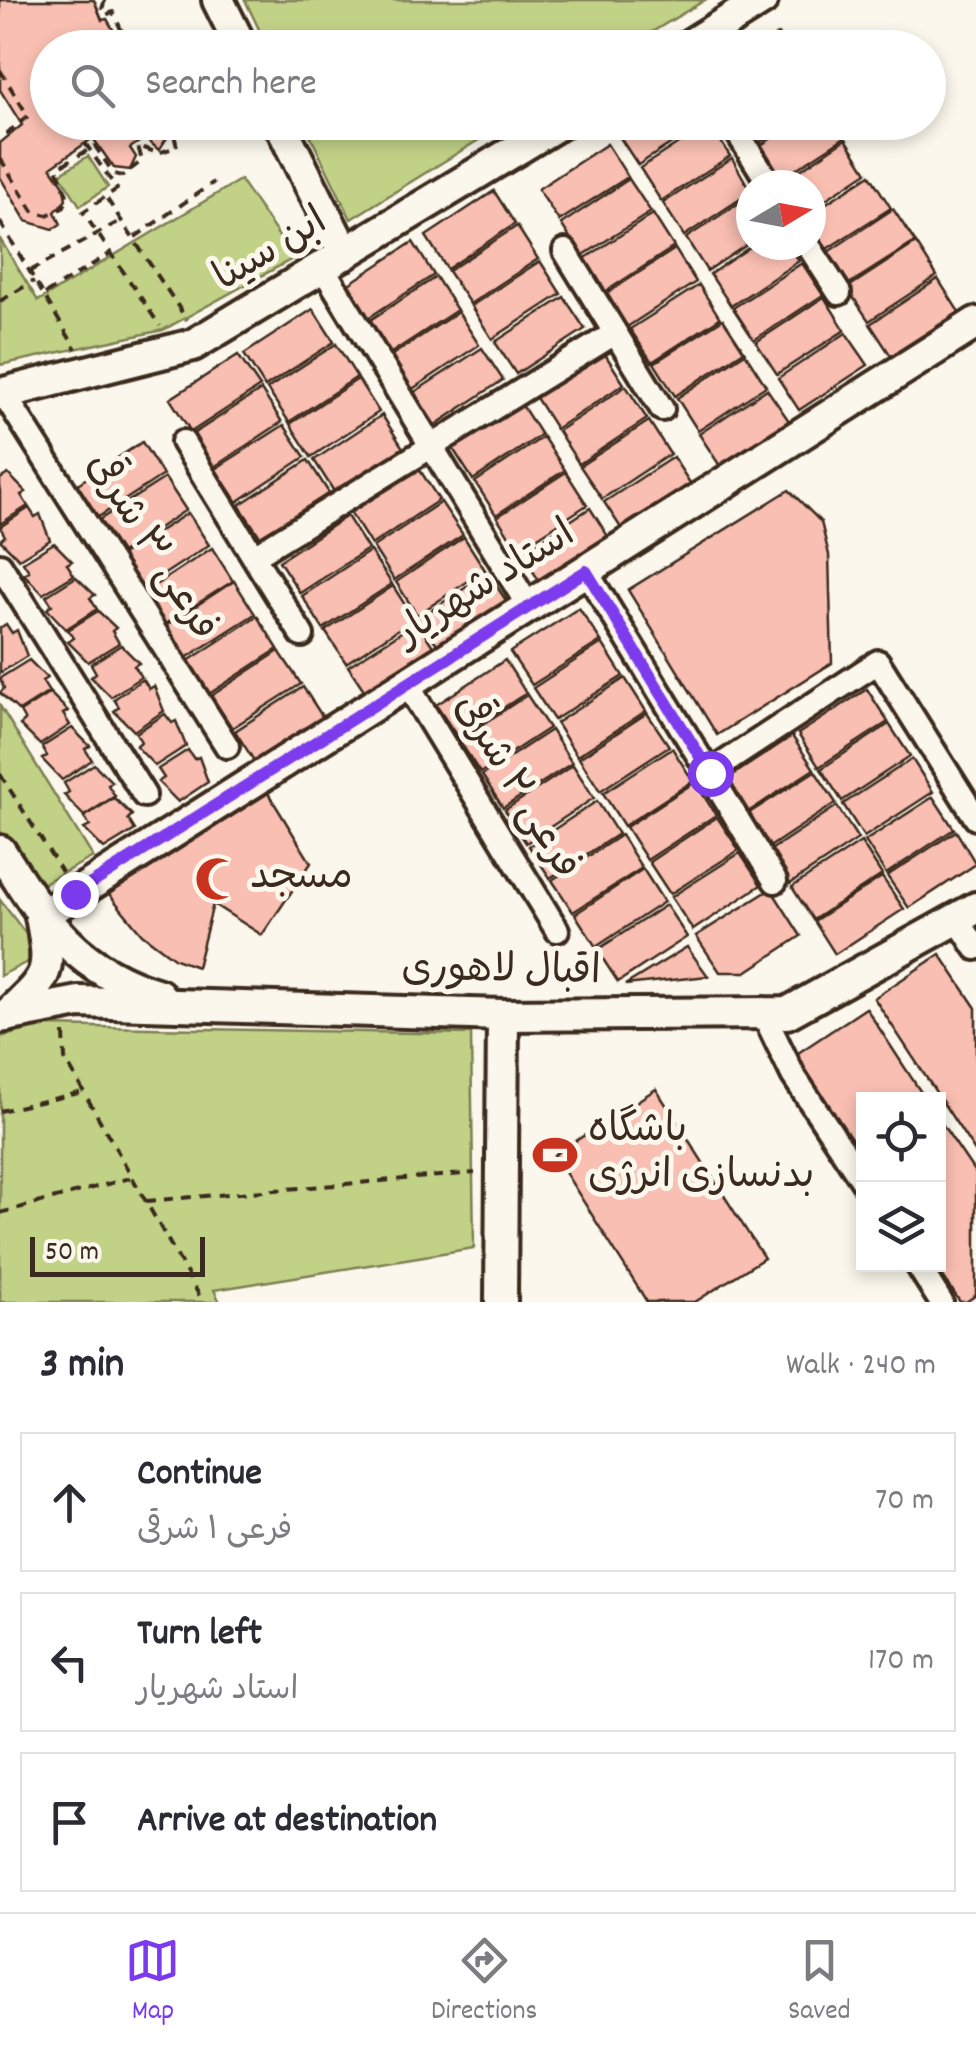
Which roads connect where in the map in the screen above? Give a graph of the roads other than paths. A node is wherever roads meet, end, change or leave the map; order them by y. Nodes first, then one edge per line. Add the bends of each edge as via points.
1 (218, 0) edge
2 (762, 0) edge
3 (233, 30) edge
4 (714, 30) edge
5 (286, 140) edge
6 (532, 140) edge
7 (741, 140) edge
8 (760, 170) edge
9 (565, 251) dead end
10 (818, 260) edge
11 (334, 261) junction
12 (839, 293) dead end
13 (976, 323) edge
14 (615, 334) junction
15 (2, 394) edge
16 (662, 409) dead end
17 (183, 442) dead end
18 (432, 446) junction
19 (254, 556) junction
20 (0, 564) edge
21 (586, 571) junction
22 (529, 607) junction
23 (302, 634) dead end
24 (407, 684) junction
25 (227, 746) dead end
26 (710, 773) junction
27 (144, 795) dead end
28 (976, 818) edge
29 (0, 852) edge
30 (775, 881) dead end
31 (967, 914) edge
32 (41, 916) junction
33 (557, 930) dead end
34 (976, 948) edge
35 (196, 1006) junction
36 (763, 1013) junction
37 (503, 1015) junction
38 (3, 1016) edge
39 (863, 1182) edge
40 (922, 1272) edge
41 (501, 1302) edge
42 (942, 1302) edge

1 - 3 street
2 - 4 street
5 - 11 street
6 - 11 street, ابن سینا
7 - 8 street
9 - 14 street
10 - 12 street
11 - 15 street, ابن سینا via 188,346
11 - 18 street
13 - 21 street, استاد شهریار
14 - 16 street
14 - 18 street
15 - 25 street, فرعی ۳ شرقی
17 - 19 street
18 - 19 street
18 - 22 street
19 - 23 street
20 - 27 street
21 - 22 street, استاد شهریار
21 - 26 street
22 - 24 street, استاد شهریار
24 - 32 street, استاد شهریار
24 - 33 street, فرعی ۲ شرقی
26 - 28 street via 878,662
26 - 30 street
29 - 32 street
31 - 34 street
31 - 36 street, اقبال لاهوری via 787,1013
32 - 35 street via 83,960 128,986
32 - 38 street via 49,958 42,982
35 - 37 street, اقبال لاهوری
35 - 38 street, اقبال لاهوری via 79,1002
36 - 37 street, اقبال لاهوری
36 - 39 street via 793,1075
37 - 41 street
40 - 42 street

